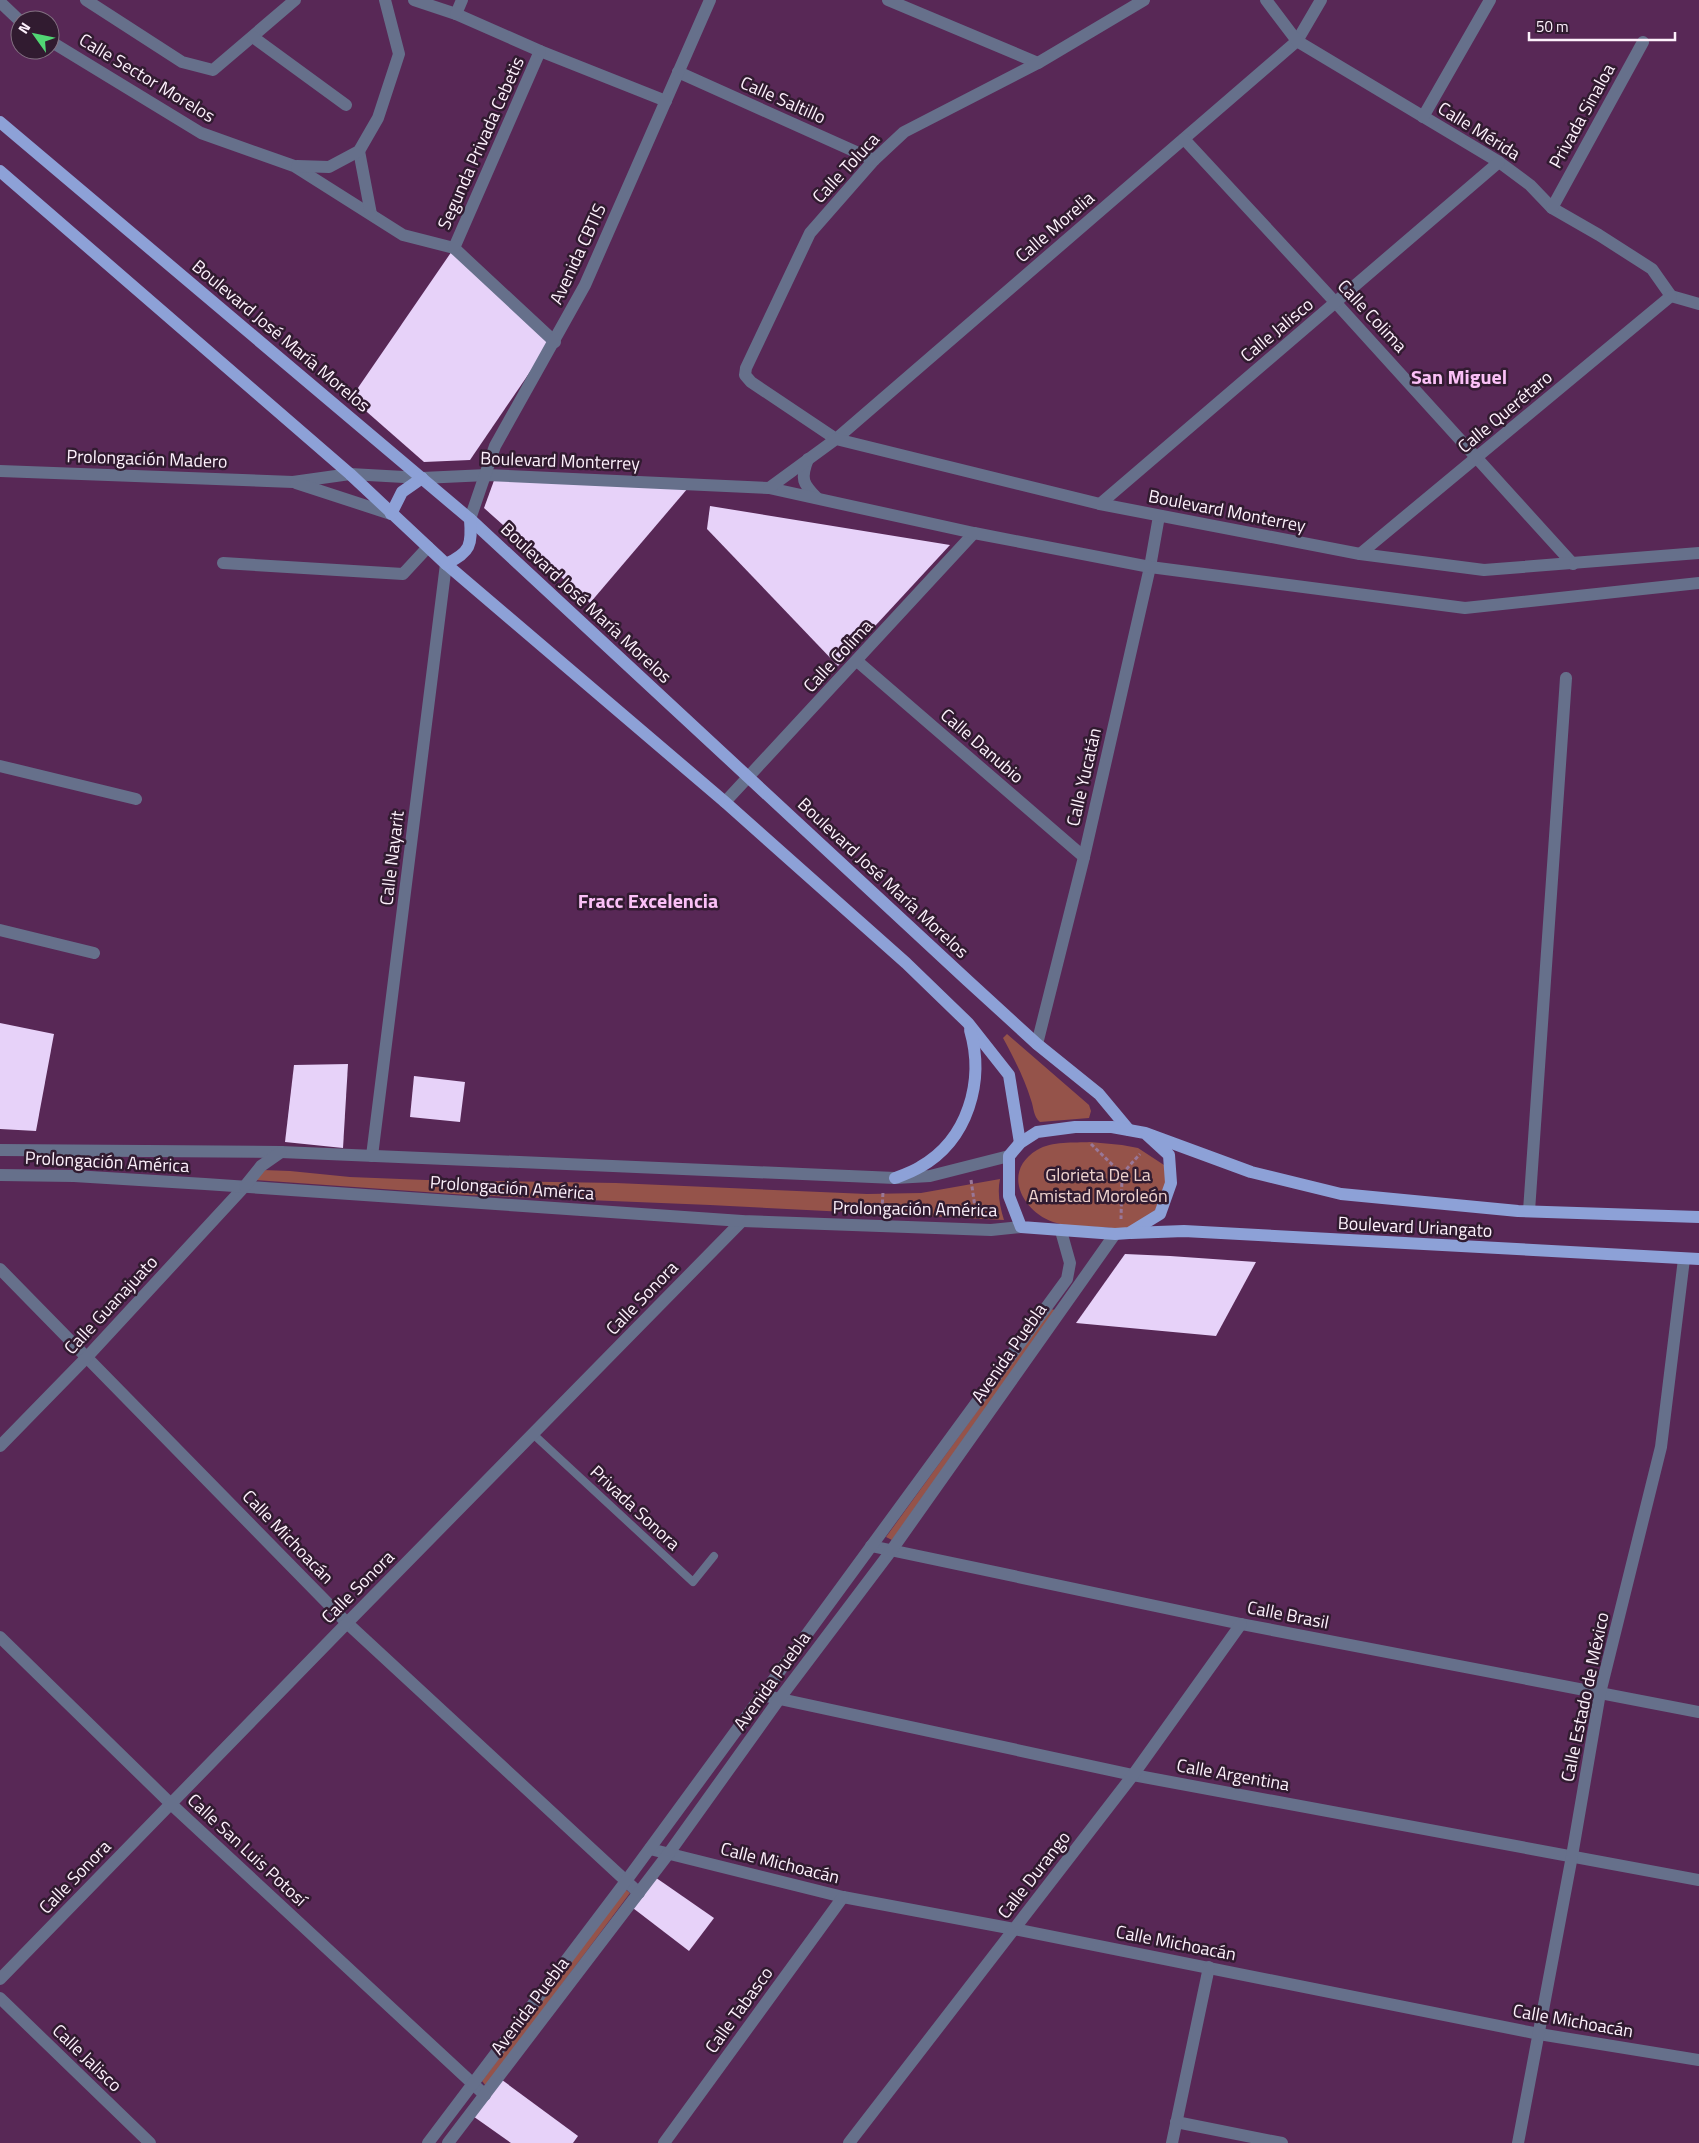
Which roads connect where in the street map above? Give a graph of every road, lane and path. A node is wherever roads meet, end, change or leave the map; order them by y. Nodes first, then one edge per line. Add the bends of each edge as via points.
1 (86, 0) edge
2 (295, 0) edge
3 (385, 0) edge
4 (414, 0) edge
5 (462, 0) edge
6 (710, 0) edge
7 (888, 0) edge
8 (1144, 0) edge
9 (1266, 0) edge
10 (1321, 0) edge
11 (1490, 0) edge
12 (0, 2) edge
13 (10, 12) edge
14 (456, 14) junction
15 (253, 37) junction
16 (1296, 42) junction
17 (1643, 42) dead end
18 (60, 47) edge
19 (540, 52) junction
20 (1038, 62) junction
21 (678, 72) junction
22 (666, 101) junction
23 (346, 105) dead end
24 (1423, 116) junction
25 (0, 122) edge
26 (1184, 139) junction
27 (359, 152) junction
28 (874, 160) junction
29 (1499, 162) junction
30 (294, 166) junction
31 (0, 171) edge
32 (1552, 208) junction
33 (371, 214) junction
34 (454, 248) junction
35 (1671, 296) junction
36 (1336, 303) junction
37 (1699, 304) edge
38 (555, 342) junction
39 (836, 439) junction
40 (1478, 458) junction
41 (808, 459) junction
42 (0, 471) edge
43 (350, 474) junction
44 (487, 475) junction
45 (422, 478) junction
46 (293, 482) junction
47 (769, 488) junction
48 (818, 498) junction
49 (1100, 504) junction
50 (391, 514) junction
51 (1159, 516) junction
52 (470, 518) junction
53 (974, 533) junction
54 (428, 547) junction
55 (1699, 553) edge
56 (1360, 554) junction
57 (224, 563) dead end
58 (446, 564) junction
59 (1573, 564) junction
60 (1150, 567) junction
61 (1699, 583) edge
62 (857, 662) junction
63 (1566, 678) dead end
64 (0, 766) edge
65 (748, 776) junction
66 (136, 799) dead end
67 (725, 802) junction
68 (1084, 857) junction
69 (0, 930) edge
70 (94, 953) dead end
71 (968, 1023) junction
72 (1038, 1044) junction
73 (1075, 1127) junction
74 (1129, 1130) junction
75 (1145, 1133) junction
76 (1020, 1142) junction
77 (0, 1150) edge
78 (282, 1152) junction
79 (1140, 1154) dead end
80 (372, 1156) junction
81 (1009, 1156) junction
82 (969, 1166) junction
83 (1122, 1174) junction
84 (0, 1175) edge
85 (890, 1178) junction
86 (245, 1186) junction
87 (1529, 1211) junction
88 (1699, 1217) edge
89 (742, 1221) junction
90 (881, 1226) junction
91 (1021, 1227) junction
92 (978, 1229) junction
93 (1061, 1231) junction
94 (1122, 1233) junction
95 (1684, 1259) junction
96 (1699, 1259) edge
97 (0, 1269) edge
98 (87, 1356) junction
99 (533, 1434) junction
100 (0, 1446) edge
101 (871, 1546) junction
102 (890, 1550) junction
103 (714, 1556) dead end
104 (347, 1623) junction
105 (1241, 1624) junction
106 (0, 1637) edge
107 (1600, 1693) junction
108 (762, 1695) junction
109 (780, 1698) junction
110 (1699, 1712) edge
111 (1133, 1775) junction
112 (171, 1804) junction
113 (650, 1849) junction
114 (669, 1853) junction
115 (1572, 1856) junction
116 (1699, 1880) edge
117 (626, 1881) junction
118 (639, 1893) junction
119 (843, 1897) junction
120 (1014, 1929) junction
121 (1209, 1967) junction
122 (0, 1979) edge
123 (0, 1998) edge
124 (1539, 2034) junction
125 (1699, 2060) edge
126 (474, 2084) junction
127 (484, 2095) junction
128 (1176, 2122) junction
129 (150, 2143) edge
130 (428, 2143) edge
131 (448, 2143) edge
132 (664, 2143) edge
133 (849, 2143) edge
134 (1172, 2143) edge
135 (1282, 2143) edge
136 (1518, 2143) edge

1 - 15 street via 182,62 213,70
2 - 15 street
3 - 27 street via 399,54 378,118
4 - 14 street
5 - 14 street
6 - 21 street, Avenida CBTIS
7 - 20 street
8 - 20 street, Calle Toluca
9 - 16 street, Calle Mérida
10 - 16 street, Calle Morelia
11 - 24 street
12 - 13 street
14 - 19 street
15 - 23 street
16 - 24 street, Calle Mérida
16 - 26 street, Calle Morelia
17 - 32 street, Privada Sinaloa
18 - 30 street, Calle Sector Morelos via 201,133
19 - 22 street
19 - 34 street, Segunda Privada Cebetis
20 - 28 street, Calle Toluca via 904,132
21 - 22 street, Avenida CBTIS
21 - 28 street, Calle Saltillo
22 - 38 street, Avenida CBTIS via 586,285
24 - 29 street, Calle Mérida
25 - 45 main road, Boulevard José María Morelos
26 - 36 street, Calle Colima
26 - 39 street, Calle Morelia
27 - 30 street via 329,168
27 - 33 street
28 - 39 street, Calle Toluca via 810,233 745,375
29 - 32 street, Calle Mérida via 1530,185
29 - 36 street, Calle Jalisco
30 - 33 street, Calle Sector Morelos
31 - 43 main road
32 - 35 street, Calle Mérida via 1652,269
33 - 34 street, Calle Sector Morelos via 403,235
34 - 38 street, Calle Sector Morelos
35 - 37 street
35 - 40 street, Calle Querétaro
36 - 40 street, Calle Colima
36 - 49 street, Calle Jalisco
38 - 44 street, Avenida CBTIS via 495,446
39 - 41 street
39 - 49 street, Boulevard Monterrey
40 - 56 street, Calle Querétaro
40 - 59 street, Calle Colima
41 - 47 street
41 - 48 street via 802,472 805,486
42 - 46 street, Prolongación Madero
43 - 45 street, Boulevard Monterrey
43 - 46 street, Prolongación Madero
43 - 50 main road
44 - 45 street, Boulevard Monterrey
44 - 47 street, Boulevard Monterrey
44 - 52 street, Avenida CBTIS
45 - 50 main road via 402,492
45 - 52 main road, Boulevard José María Morelos
46 - 50 street, Prolongación Madero
47 - 48 street, Boulevard Monterrey
48 - 53 street, Boulevard Monterrey
49 - 51 street, Boulevard Monterrey
50 - 54 main road
51 - 56 street, Boulevard Monterrey
51 - 60 street, Calle Yucatán
52 - 58 main road via 472,541 462,556
52 - 65 main road, Boulevard José María Morelos
53 - 60 street, Boulevard Monterrey
53 - 62 street, Calle Colima
54 - 57 street via 403,574
54 - 58 main road
55 - 59 street, Boulevard Monterrey
56 - 59 street, Boulevard Monterrey via 1484,570
58 - 67 main road
58 - 80 street, Calle Nayarit
60 - 61 street, Boulevard Monterrey via 1465,608
60 - 68 street, Calle Yucatán
62 - 65 street, Calle Colima
62 - 68 street, Calle Danubio
63 - 87 street
64 - 66 street
65 - 67 street, Calle Colima
65 - 72 main road, Boulevard José María Morelos
67 - 71 main road
68 - 72 street, Calle Yucatán
69 - 70 street
71 - 76 main road via 1009,1075
71 - 85 main road via 976,1066 968,1113 945,1148 920,1167
72 - 74 main road, Boulevard José María Morelos via 1100,1094
73 - 74 main road, Boulevard Uriangato
73 - 76 main road via 1036,1132
73 - 83 path
74 - 75 main road, Boulevard Uriangato
75 - 87 main road, Boulevard Uriangato via 1251,1172 1341,1194
75 - 94 main road via 1169,1155 1172,1184 1160,1214
76 - 81 main road
77 - 78 street, Prolongación América
78 - 80 street, Prolongación América
78 - 86 street, Calle Guanajuato via 262,1166
79 - 83 path
80 - 85 street, Prolongación América
81 - 82 street, Prolongación América
81 - 91 main road via 1010,1196
82 - 85 street, Prolongación América via 930,1176
82 - 92 path
83 - 94 path
84 - 86 street, Prolongación América
85 - 90 path
86 - 89 street, Prolongación América
86 - 98 street, Calle Guanajuato
87 - 88 main road, Boulevard Uriangato
89 - 90 street, Prolongación América
89 - 99 street, Calle Sonora
90 - 92 street, Prolongación América
91 - 92 street, Prolongación América
91 - 93 main road
93 - 94 main road
93 - 101 street, Avenida Puebla via 1070,1262 1067,1279
94 - 95 main road, Boulevard Uriangato via 1184,1231
94 - 102 street, Avenida Puebla
95 - 96 main road, Boulevard Uriangato
95 - 107 street, Calle Estado de México via 1661,1447
97 - 98 street, Calle Michoacán
98 - 100 street, Calle Guanajuato
98 - 104 street, Calle Michoacán
99 - 103 lane, Privada Sonora via 693,1582
99 - 104 street, Calle Sonora
101 - 102 street, Calle Brasil
101 - 108 street, Avenida Puebla
102 - 105 street, Calle Brasil
102 - 109 street, Avenida Puebla
104 - 112 street, Calle Sonora
104 - 117 street, Calle Michoacán
105 - 107 street, Calle Brasil
105 - 111 street, Calle Durango
106 - 112 street, Calle San Luis Potosí
107 - 110 street, Calle Brasil
107 - 115 street, Calle Estado de México
108 - 109 street, Calle Argentina
108 - 113 street, Avenida Puebla
109 - 111 street, Calle Argentina
109 - 114 street, Avenida Puebla
111 - 115 street, Calle Argentina
111 - 120 street, Calle Durango
112 - 122 street, Calle Sonora
112 - 126 street, Calle San Luis Potosí
113 - 114 street, Calle Michoacán
113 - 117 street, Avenida Puebla
114 - 118 street, Avenida Puebla
114 - 119 street, Calle Michoacán
115 - 116 street, Calle Argentina
115 - 124 street, Calle Estado de México
117 - 118 street, Calle Michoacán
117 - 126 street, Avenida Puebla
118 - 127 street, Avenida Puebla
119 - 120 street, Calle Michoacán
119 - 132 street, Calle Tabasco
120 - 121 street, Calle Michoacán
120 - 133 street, Calle Durango
121 - 124 street, Calle Michoacán
121 - 128 street
123 - 129 street, Calle Jalisco
124 - 125 street, Calle Michoacán
124 - 136 street, Calle Estado de México
126 - 127 street, Calle San Luis Potosí
126 - 130 street, Avenida Puebla
127 - 131 street, Avenida Puebla
128 - 134 street
128 - 135 street

